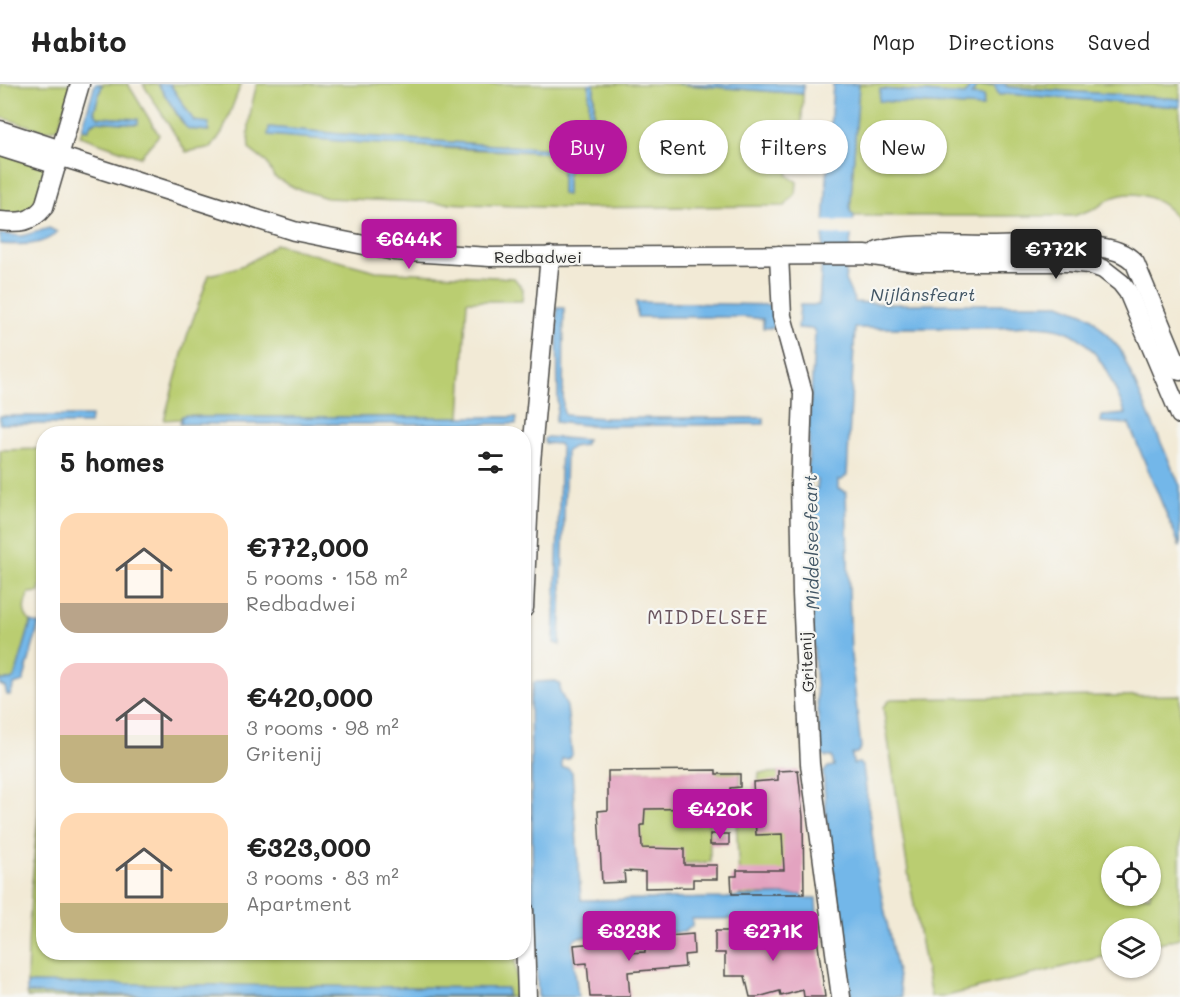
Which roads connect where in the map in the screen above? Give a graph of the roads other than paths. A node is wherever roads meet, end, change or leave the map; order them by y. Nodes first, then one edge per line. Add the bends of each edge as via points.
1 (80, 84) edge
2 (0, 130) edge
3 (0, 147) edge
4 (59, 157) junction
5 (0, 221) edge
6 (779, 255) junction
7 (865, 255) junction
8 (550, 256) junction
9 (1180, 371) edge
10 (1180, 415) edge
11 (531, 462) edge
12 (526, 960) edge
13 (527, 997) edge
14 (841, 997) edge

1 - 4 street
2 - 4 street, Redbadwei
3 - 4 street, Redbadwei
4 - 5 street via 44,207 37,216 17,223
4 - 8 street, Redbadwei via 294,231 333,239 421,254
6 - 7 street, Redbadwei
6 - 8 street, Redbadwei
6 - 14 street, Gritenij via 782,316 803,393 801,583 810,764
7 - 9 street via 884,249 930,246 1096,246 1121,252 1135,263
7 - 10 street via 917,262 1069,262 1103,270 1128,292
8 - 11 street
12 - 13 street

